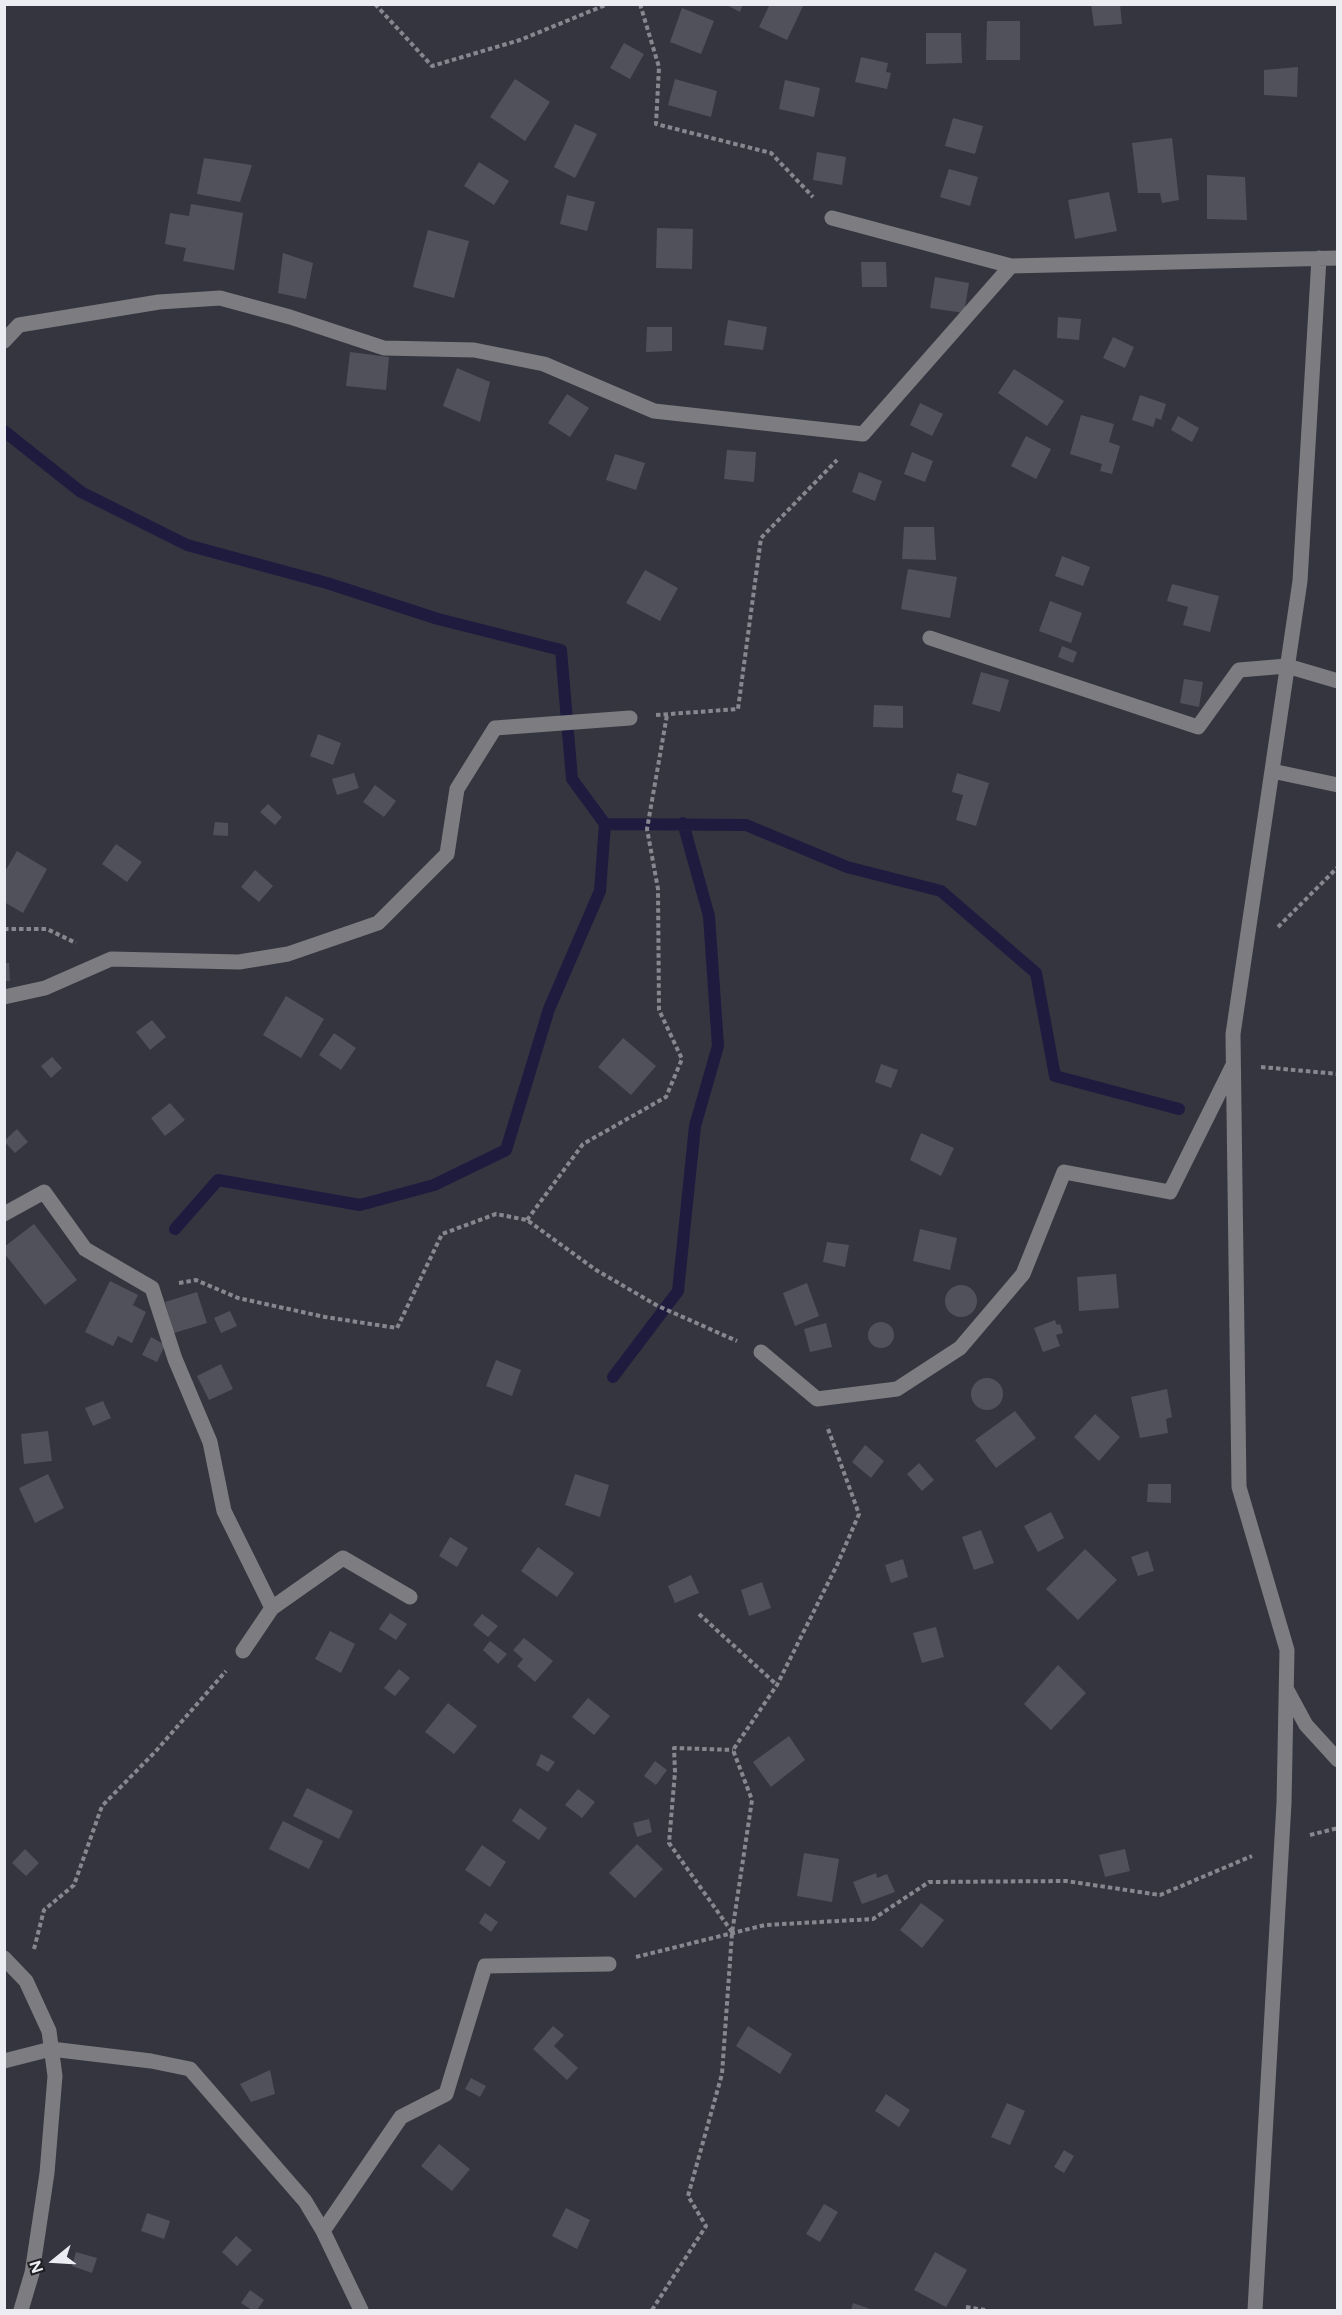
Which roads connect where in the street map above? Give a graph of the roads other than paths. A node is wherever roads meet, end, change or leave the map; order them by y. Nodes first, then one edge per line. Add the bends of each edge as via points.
1 (832, 218) road end
2 (1319, 258) junction
3 (1338, 258) edge
4 (1011, 266) junction
5 (4, 340) edge
6 (930, 638) dead end
7 (1287, 666) junction
8 (1338, 681) edge
9 (630, 718) road end
10 (1272, 771) junction
11 (1338, 785) edge
12 (4, 997) edge
13 (1234, 1065) junction
14 (4, 1214) edge
15 (761, 1352) road end
16 (410, 1597) dead end
17 (272, 1608) junction
18 (243, 1651) road end
19 (1286, 1689) junction
20 (1338, 1760) edge
21 (4, 1958) edge
22 (609, 1964) road end
23 (51, 2049) junction
24 (4, 2061) edge
25 (323, 2231) junction
26 (21, 2310) edge
27 (361, 2310) edge
28 (1256, 2310) edge

1 - 4 street
2 - 3 street
2 - 4 street
2 - 7 street via 1300,581
4 - 5 street via 863,434 654,411 544,364 474,350 384,348 220,298 159,302 19,325
6 - 7 street via 1198,727 1239,670
7 - 8 street
7 - 10 street
9 - 12 street via 495,728 457,789 447,854 378,923 288,954 239,962 111,959 45,988
10 - 11 street
10 - 13 street via 1233,1034
13 - 15 street via 1170,1192 1064,1172 1023,1274 960,1348 897,1389 817,1399
13 - 19 street via 1239,1487 1287,1650
14 - 17 street via 44,1192 85,1249 152,1288 175,1359 210,1442 224,1511
16 - 17 street via 343,1558
17 - 18 street
19 - 20 street via 1306,1725
19 - 28 street via 1282,1843
21 - 23 street via 26,1982 49,2031
22 - 25 street via 485,1966 446,2094 401,2117
23 - 24 street
23 - 25 street via 190,2069 305,2201
23 - 26 street via 55,2076 47,2173 32,2272
25 - 27 street

